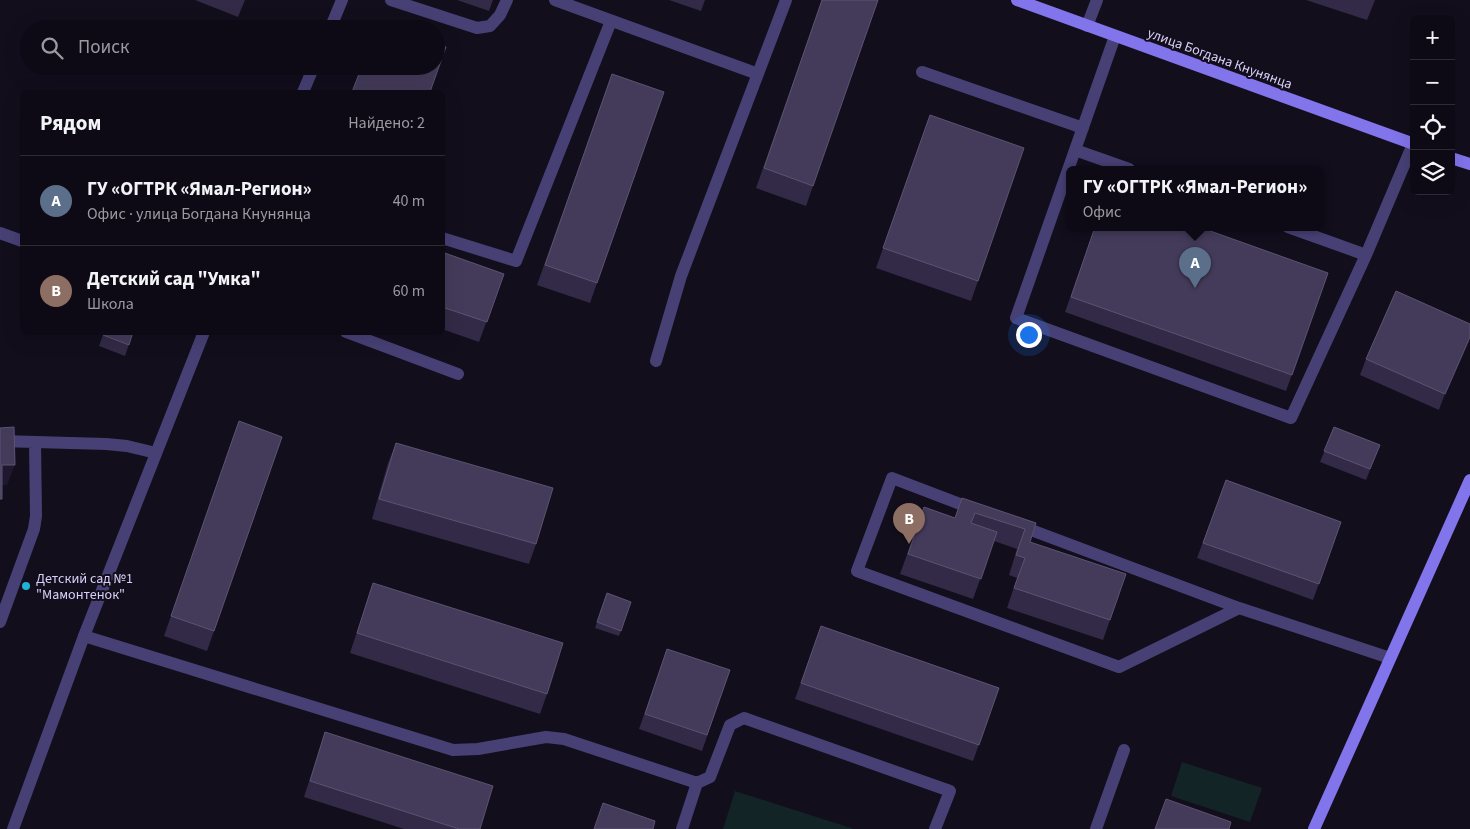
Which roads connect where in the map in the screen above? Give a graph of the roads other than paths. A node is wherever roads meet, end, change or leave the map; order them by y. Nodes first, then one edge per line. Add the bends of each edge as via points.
1 (342, 0) edge
2 (392, 0) edge
3 (507, 0) edge
4 (555, 0) edge
5 (786, 0) edge
6 (1017, 0) edge
7 (1097, 0) edge
8 (334, 20) edge
9 (611, 20) junction
10 (1087, 26) junction
11 (1116, 36) junction
12 (922, 72) dead end
13 (758, 74) junction
14 (310, 75) edge
15 (304, 90) edge
16 (1083, 128) junction
17 (1410, 143) edge
18 (1075, 150) junction
19 (1410, 150) edge
20 (1455, 159) edge
21 (1470, 164) edge
22 (1069, 166) edge
23 (1120, 166) edge
24 (1066, 176) edge
25 (1299, 231) edge
26 (0, 233) edge
27 (445, 239) edge
28 (20, 240) edge
29 (1366, 255) junction
30 (203, 335) edge
31 (354, 335) edge
32 (656, 361) dead end
33 (458, 374) dead end
34 (0, 441) edge
35 (35, 442) junction
36 (156, 453) junction
37 (1470, 480) edge
38 (984, 512) edge
39 (1002, 519) edge
40 (1239, 608) junction
41 (0, 622) edge
42 (84, 636) junction
43 (1390, 658) junction
44 (1124, 750) dead end
45 (698, 783) junction
46 (14, 829) edge
47 (682, 829) edge
48 (935, 829) edge
49 (1096, 829) edge
50 (1314, 829) edge

1 - 8 street
2 - 3 street via 477,28 490,26
4 - 9 street
5 - 13 street
6 - 10 main road, улица Богдана Кнунянца
7 - 10 street
9 - 13 street
9 - 27 street via 516,261
10 - 11 main road, улица Богдана Кнунянца
11 - 16 street
11 - 17 main road, улица Богдана Кнунянца
12 - 16 street
13 - 32 street via 682,276
14 - 15 street
16 - 18 street
18 - 22 street
18 - 23 street
19 - 29 street
20 - 21 main road
24 - 29 street via 1016,318 1291,418
25 - 29 street
26 - 28 street
30 - 36 street
31 - 33 street
34 - 35 street
35 - 36 street via 106,444
35 - 41 street via 35,523
36 - 42 street
37 - 43 main road
38 - 40 street via 892,478 857,571 1120,667
39 - 40 street
40 - 43 street
42 - 45 street via 454,750 478,750 546,737 564,739
42 - 46 street
43 - 50 main road
44 - 49 street
45 - 47 street
45 - 48 street via 710,777 730,725 744,718 950,791

